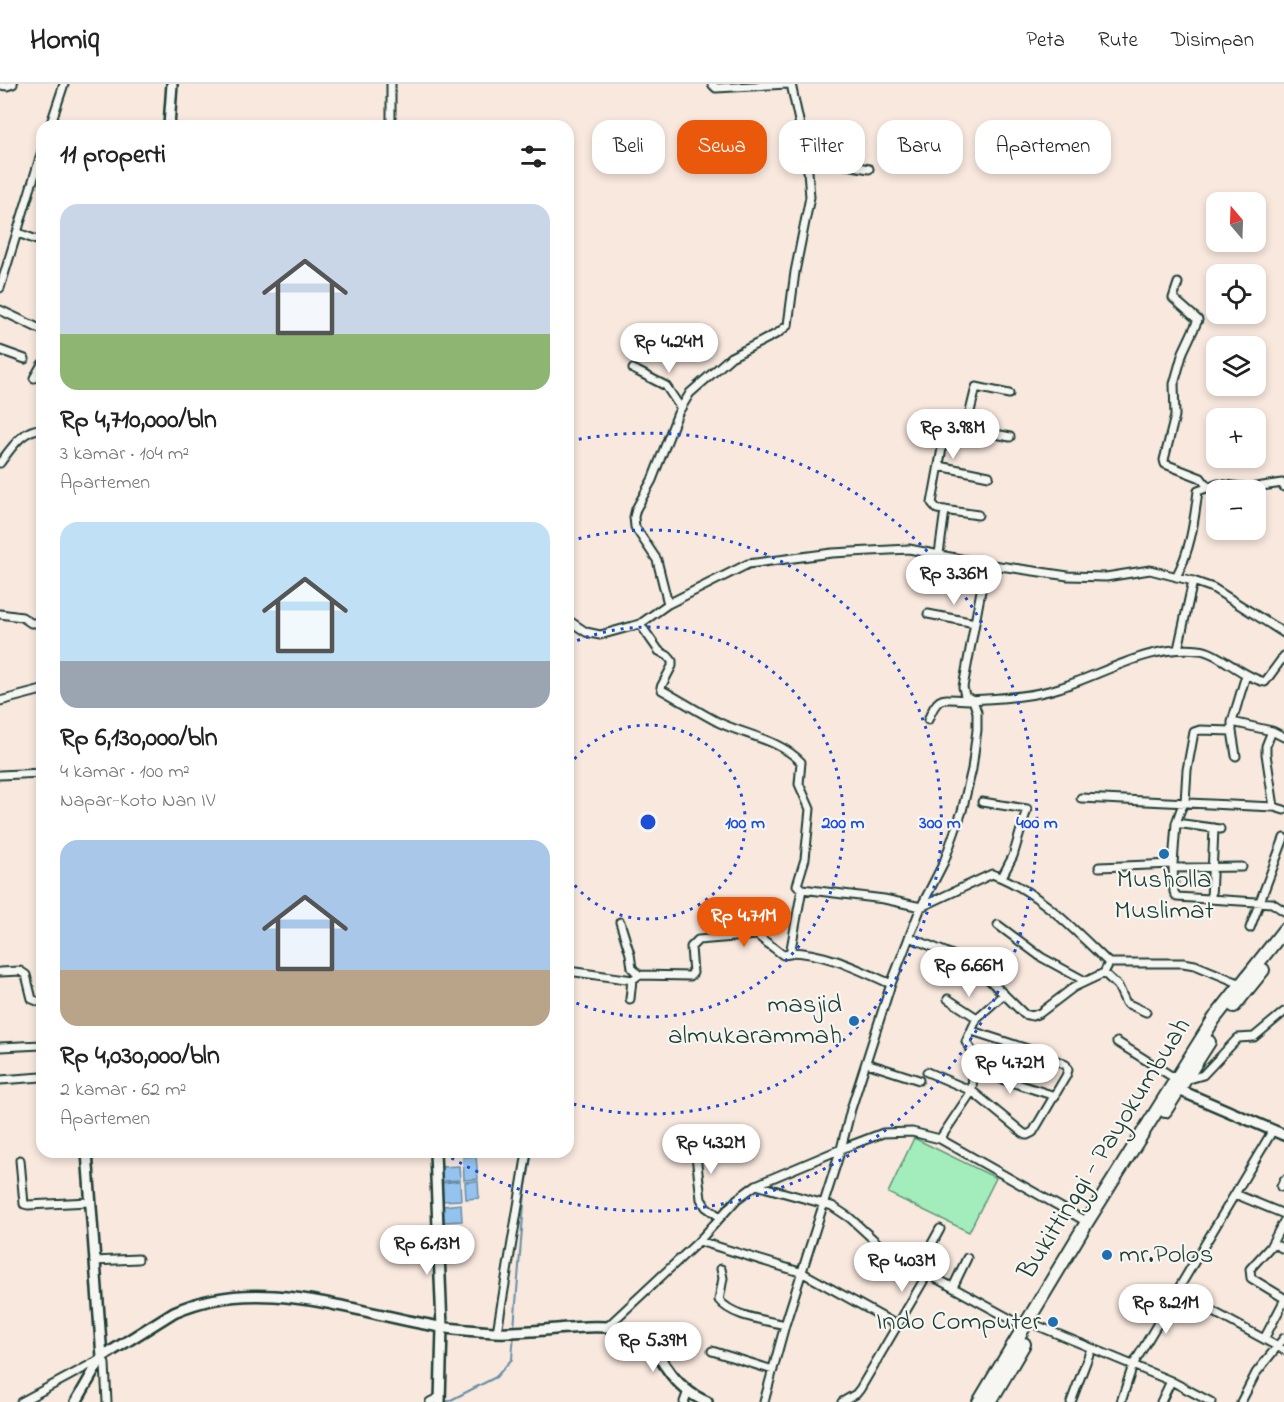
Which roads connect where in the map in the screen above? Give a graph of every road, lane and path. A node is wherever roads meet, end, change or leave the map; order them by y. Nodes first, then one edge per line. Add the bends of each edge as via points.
1 (13, 84) edge
2 (64, 84) edge
3 (172, 84) edge
4 (391, 84) edge
5 (712, 84) edge
6 (789, 84) edge
7 (0, 85) edge
8 (52, 120) edge
9 (169, 120) edge
10 (391, 120) edge
11 (798, 120) edge
12 (865, 168) edge
13 (869, 169) dead end
14 (808, 174) edge
15 (36, 177) edge
16 (18, 233) junction
17 (36, 240) edge
18 (1178, 283) dead end
19 (0, 288) edge
20 (0, 310) edge
21 (36, 327) edge
22 (0, 350) edge
23 (25, 359) dead end
24 (633, 369) dead end
25 (36, 374) edge
26 (34, 378) dead end
27 (1009, 394) dead end
28 (680, 407) junction
29 (966, 428) junction
30 (36, 429) edge
31 (1010, 437) dead end
32 (0, 463) edge
33 (939, 466) junction
34 (989, 476) dead end
35 (1206, 485) edge
36 (1206, 486) edge
37 (1266, 486) edge
38 (1284, 487) edge
39 (945, 510) junction
40 (978, 515) dead end
41 (939, 554) junction
42 (986, 564) junction
43 (1176, 577) junction
44 (1193, 581) junction
45 (668, 604) junction
46 (0, 614) edge
47 (928, 614) dead end
48 (36, 623) edge
49 (975, 623) junction
50 (574, 624) edge
51 (642, 628) junction
52 (1282, 630) edge
53 (1178, 649) junction
54 (1284, 656) edge
55 (1246, 675) junction
56 (36, 692) edge
57 (972, 700) junction
58 (0, 701) edge
59 (928, 720) dead end
60 (1232, 722) junction
61 (1272, 730) junction
62 (1232, 731) junction
63 (1284, 737) edge
64 (1236, 756) dead end
65 (36, 774) edge
66 (0, 776) edge
67 (1082, 798) dead end
68 (982, 802) dead end
69 (1185, 802) junction
70 (1274, 807) junction
71 (1284, 810) edge
72 (1176, 823) junction
73 (1284, 838) edge
74 (1173, 866) junction
75 (1098, 867) dead end
76 (1212, 867) junction
77 (1242, 867) dead end
78 (1002, 878) junction
79 (802, 889) junction
80 (1211, 899) junction
81 (1260, 903) junction
82 (921, 907) junction
83 (1284, 911) edge
84 (620, 922) dead end
85 (998, 925) dead end
86 (1250, 928) dead end
87 (1284, 930) edge
88 (909, 937) junction
89 (1284, 944) edge
90 (791, 952) junction
91 (1109, 963) junction
92 (0, 972) edge
93 (574, 972) edge
94 (1104, 973) junction
95 (639, 975) junction
96 (633, 980) junction
97 (1085, 981) junction
98 (891, 984) junction
99 (1241, 984) junction
100 (1004, 994) junction
101 (630, 999) dead end
102 (948, 999) dead end
103 (36, 1001) edge
104 (1146, 1012) dead end
105 (1284, 1012) edge
106 (977, 1018) junction
107 (972, 1031) junction
108 (1117, 1042) dead end
109 (36, 1045) edge
110 (0, 1047) edge
111 (866, 1063) junction
112 (973, 1070) junction
113 (927, 1072) dead end
114 (36, 1077) edge
115 (0, 1080) edge
116 (919, 1080) dead end
117 (1180, 1083) junction
118 (972, 1091) junction
119 (1055, 1096) junction
120 (1273, 1130) junction
121 (1284, 1135) edge
122 (694, 1138) dead end
123 (940, 1139) junction
124 (841, 1149) junction
125 (87, 1158) edge
126 (435, 1158) edge
127 (526, 1158) edge
128 (20, 1160) dead end
129 (756, 1185) junction
130 (1235, 1194) junction
131 (89, 1202) junction
132 (824, 1204) junction
133 (1284, 1214) edge
134 (720, 1217) junction
135 (1284, 1221) edge
136 (1087, 1222) junction
137 (940, 1229) dead end
138 (699, 1241) junction
139 (1272, 1242) junction
140 (1284, 1249) edge
141 (967, 1258) dead end
142 (138, 1259) dead end
143 (94, 1261) junction
144 (721, 1269) dead end
145 (918, 1269) junction
146 (1063, 1269) junction
147 (803, 1273) junction
148 (928, 1274) junction
149 (953, 1287) junction
150 (1178, 1292) junction
151 (1284, 1300) edge
152 (897, 1324) junction
153 (785, 1325) junction
154 (1030, 1326) junction
155 (442, 1327) junction
156 (607, 1327) junction
157 (497, 1332) junction
158 (1284, 1338) edge
159 (1264, 1339) junction
160 (1281, 1348) edge
161 (1091, 1349) junction
162 (712, 1351) dead end
163 (100, 1358) junction
164 (1133, 1365) junction
165 (773, 1370) junction
166 (1171, 1381) junction
167 (688, 1391) junction
168 (440, 1399) edge
169 (21, 1402) edge
170 (76, 1402) edge
171 (107, 1402) edge
172 (430, 1402) edge
173 (684, 1402) edge
174 (707, 1402) edge
175 (764, 1402) edge
176 (842, 1402) edge
177 (979, 1402) edge
178 (990, 1402) edge
179 (1071, 1402) edge
180 (1121, 1402) edge
181 (1161, 1402) edge
182 (1211, 1402) edge
183 (1241, 1402) edge

1 - 7 street
2 - 8 street
3 - 9 street
4 - 10 street
5 - 6 street via 716,88
6 - 11 street
12 - 13 street
14 - 28 street via 810,197 788,325 718,367
15 - 16 street
16 - 17 street
16 - 19 street
18 - 35 street via 1173,298 1198,320 1174,384 1175,416 1164,460 1165,464 1201,478
20 - 21 street
22 - 23 street
24 - 28 street via 666,386
25 - 26 street
27 - 29 street via 976,387
28 - 45 street via 634,517 635,527 657,560
29 - 31 street
29 - 33 street via 953,425 945,432
30 - 32 street via 17,441
33 - 34 street
33 - 39 street via 932,503
36 - 43 street via 1198,490 1192,537
37 - 38 street via 1282,483
39 - 40 street
39 - 41 street
41 - 42 street
41 - 45 street via 909,549 757,562
42 - 43 street via 1068,576 1106,577 1143,570
42 - 49 street
43 - 44 street
44 - 52 street via 1213,588
44 - 53 street
45 - 51 street
46 - 48 street
47 - 49 street
49 - 57 street via 963,687
50 - 51 street via 594,635
51 - 79 street via 672,661 662,690 801,762 799,784 810,809 797,885
53 - 55 street via 1204,650
53 - 57 street via 1120,664 1028,696
54 - 55 street via 1266,682
55 - 60 street
56 - 58 street
57 - 59 street via 940,700
57 - 82 street via 977,730 966,794 944,862
60 - 61 street
60 - 62 street
61 - 63 street
61 - 70 street via 1266,754
62 - 64 street
62 - 69 street via 1194,732
65 - 66 street
67 - 69 street
68 - 78 street via 1027,809
69 - 70 street
69 - 72 street
70 - 71 street
72 - 74 street
72 - 76 street via 1217,828
73 - 81 street
74 - 75 street
74 - 76 street
74 - 80 street via 1176,897
76 - 77 street
76 - 80 street
78 - 82 street via 992,874 980,878
78 - 91 street via 1050,907
79 - 82 street
79 - 90 street
80 - 81 street
81 - 83 street via 1272,903
81 - 86 street
82 - 88 street
84 - 95 street via 632,968
85 - 97 street via 1041,957
87 - 99 highway, Bukittinggi - Payokumbuah
88 - 98 street
88 - 100 street via 972,963
89 - 117 highway, Bukittinggi - Payokumbuah via 1220,1023
90 - 95 street via 783,955 753,935 698,940 691,947 690,976
90 - 98 street via 808,952
91 - 94 street
91 - 99 street via 1183,963
92 - 103 street via 20,971 26,975 32,999
93 - 96 street
94 - 97 street
94 - 104 street via 1118,986 1125,1003
95 - 96 street
96 - 101 street
97 - 100 street via 1032,1016 1024,1014
98 - 111 street
99 - 117 highway, Bukittinggi - Payokumbuah via 1214,1018
100 - 106 street
102 - 106 street
105 - 117 street via 1254,1036 1238,1038 1203,1075
106 - 107 street
107 - 112 street via 966,1042 974,1054
107 - 119 street via 1066,1065 1067,1073
108 - 117 street
109 - 110 street
111 - 116 street
111 - 124 street
112 - 118 street
112 - 119 street
113 - 118 street
114 - 115 street
117 - 120 street
117 - 136 highway, Bukittinggi - Payokumbuah
117 - 146 highway, Bukittinggi - Payokumbuah
118 - 119 street via 1027,1135 1033,1132
118 - 123 street
120 - 121 street
120 - 130 street
122 - 134 street via 701,1199
123 - 124 street via 892,1132
123 - 136 street
124 - 129 street
124 - 132 street
125 - 131 street
126 - 155 street
127 - 157 street
128 - 131 street via 24,1204
129 - 132 street
129 - 134 street
130 - 133 street
130 - 150 street
131 - 143 street
132 - 145 street via 850,1218 886,1251
132 - 147 street
134 - 138 street
135 - 139 street
136 - 146 highway, Bukittinggi - Payokumbuah
137 - 145 street
138 - 147 street
138 - 156 street
139 - 140 street
139 - 151 street via 1249,1274
141 - 149 street
142 - 143 street
143 - 163 street
144 - 153 street via 722,1304 740,1314
145 - 148 street
146 - 154 highway, Bukittinggi - Payokumbuah
147 - 152 street
147 - 153 street
148 - 149 street
148 - 152 street
149 - 154 street
150 - 159 street
150 - 164 street
151 - 159 street
152 - 176 street via 860,1389
153 - 165 street
154 - 161 street
154 - 177 highway, Bukittinggi - Payokumbuah
154 - 178 highway, Bukittinggi - Payokumbuah
155 - 157 street
155 - 163 street via 303,1299 238,1296 202,1301 174,1311
155 - 168 street
156 - 157 street
156 - 167 street via 637,1331 649,1337 664,1365
158 - 160 street
159 - 160 street
160 - 183 street via 1256,1373
161 - 164 street
161 - 179 street
162 - 165 street
163 - 169 street
163 - 170 street
163 - 171 street via 105,1364
164 - 166 street
164 - 180 street
165 - 175 street
166 - 181 street
166 - 182 street
167 - 173 street
167 - 174 street
168 - 172 street

